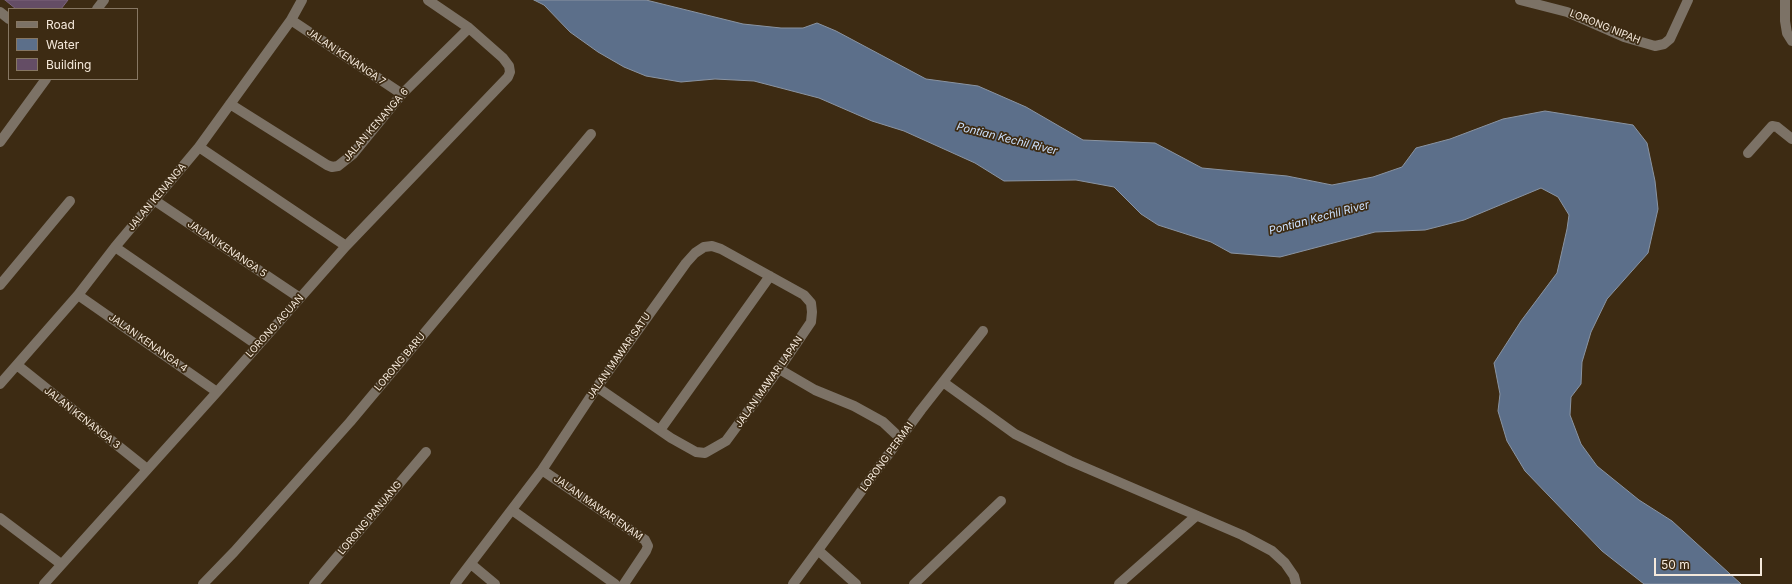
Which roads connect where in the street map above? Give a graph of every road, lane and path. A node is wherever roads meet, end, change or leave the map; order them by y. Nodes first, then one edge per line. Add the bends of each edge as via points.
1 (104, 0) edge
2 (302, 0) edge
3 (428, 0) edge
4 (1520, 0) edge
5 (1688, 0) edge
6 (1785, 0) edge
7 (98, 8) edge
8 (0, 12) edge
9 (8, 18) edge
10 (291, 20) junction
11 (469, 28) junction
12 (1792, 41) edge
13 (45, 80) edge
14 (402, 94) junction
15 (230, 104) junction
16 (591, 134) dead end
17 (1792, 139) edge
18 (0, 142) edge
19 (199, 147) junction
20 (1748, 153) dead end
21 (154, 200) junction
22 (70, 201) dead end
23 (346, 246) junction
24 (115, 247) junction
25 (770, 276) junction
26 (0, 285) edge
27 (78, 295) junction
28 (300, 298) junction
29 (811, 322) joint
30 (983, 331) dead end
31 (257, 345) junction
32 (17, 364) junction
33 (779, 369) junction
34 (943, 382) junction
35 (0, 384) edge
36 (596, 387) junction
37 (217, 392) junction
38 (660, 430) junction
39 (900, 438) junction
40 (426, 452) dead end
41 (147, 469) junction
42 (542, 470) junction
43 (1002, 500) dead end
44 (512, 510) junction
45 (1196, 516) junction
46 (0, 518) edge
47 (819, 551) junction
48 (61, 564) junction
49 (471, 564) junction
50 (44, 584) edge
51 (203, 584) edge
52 (314, 584) edge
53 (455, 584) edge
54 (495, 584) edge
55 (615, 584) edge
56 (624, 584) edge
57 (793, 584) edge
58 (856, 584) edge
59 (914, 584) edge
60 (1119, 584) edge
61 (1296, 584) edge

1 - 7 street
2 - 10 street, JALAN KENANGA
3 - 11 street
4 - 5 street, LORONG NIPAH via 1567,12 1624,37 1655,46 1670,39
6 - 12 street via 1787,33
8 - 9 street
10 - 14 street, JALAN KENANGA 7
10 - 15 street, JALAN KENANGA
11 - 14 street, JALAN KENANGA 6
11 - 23 street, LORONG ACUAN via 504,58 510,72 503,83
13 - 18 street
14 - 15 street, JALAN KENANGA 6 via 353,154 344,162 332,167
15 - 19 street, JALAN KENANGA
16 - 51 street, LORONG BARU via 350,422
17 - 20 street via 1772,126
19 - 21 street, JALAN KENANGA
19 - 23 street
21 - 24 street, JALAN KENANGA
21 - 28 street, JALAN KENANGA 5
22 - 26 street
23 - 28 street, LORONG ACUAN
24 - 27 street, JALAN KENANGA
24 - 31 street
25 - 29 street, JALAN MAWAR SATU via 804,295 810,304
25 - 36 street, JALAN MAWAR SATU via 722,249 712,246 700,250 686,263
25 - 38 street
27 - 32 street, JALAN KENANGA
27 - 37 street, JALAN KENANGA 4
28 - 31 street, LORONG ACUAN
29 - 33 street, JALAN MAWAR LAPAN
30 - 34 street, LORONG PERMAI
31 - 37 street, LORONG ACUAN
32 - 35 street, JALAN KENANGA
32 - 41 street, JALAN KENANGA 3
33 - 38 street, JALAN MAWAR LAPAN via 726,441 705,453 696,452
33 - 39 street via 815,390 884,422
34 - 39 street, LORONG PERMAI
34 - 45 street via 1015,434
36 - 38 street
36 - 42 street, JALAN MAWAR SATU
37 - 41 street, LORONG ACUAN
39 - 47 street, LORONG PERMAI
40 - 52 street, LORONG PANJANG
41 - 48 street, LORONG ACUAN
42 - 44 street, JALAN MAWAR SATU
42 - 56 street, JALAN MAWAR ENAM via 645,540 648,546 646,551
43 - 59 street
44 - 49 street, JALAN MAWAR SATU
44 - 55 street
45 - 60 street
45 - 61 street via 1242,534 1272,551 1285,563
46 - 48 street
47 - 57 street, LORONG PERMAI
47 - 58 street
48 - 50 street, LORONG ACUAN
49 - 53 street, JALAN MAWAR SATU
49 - 54 street

